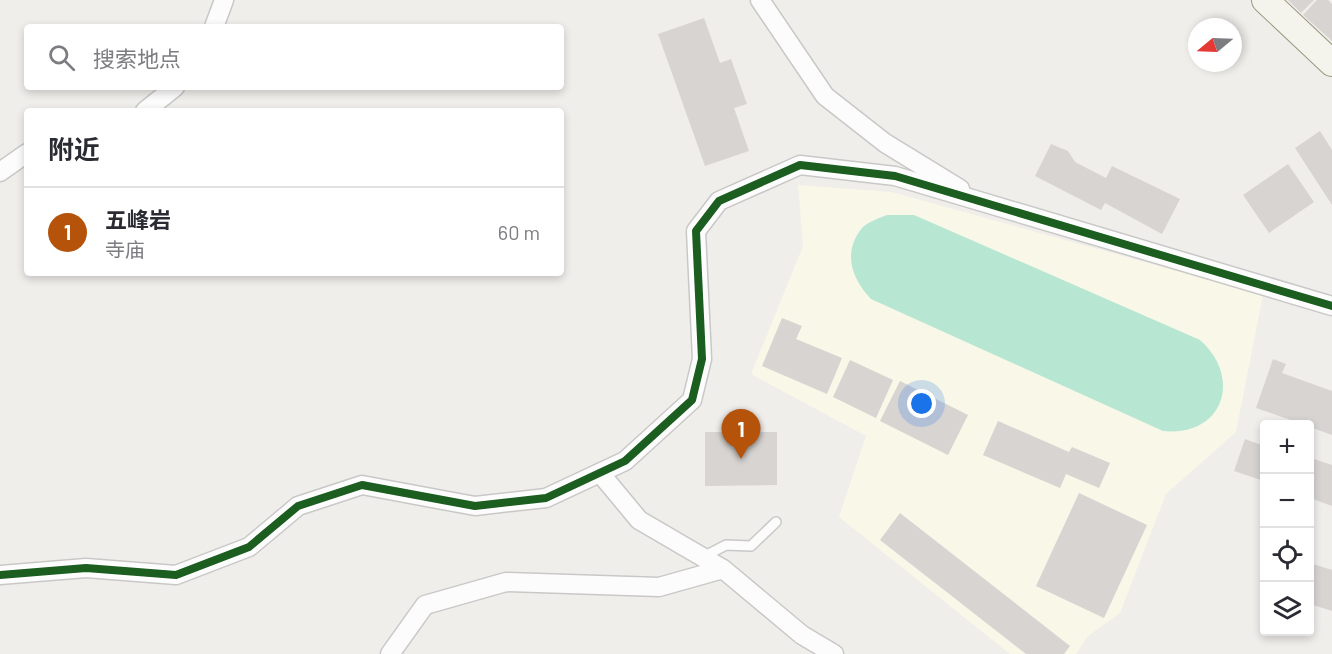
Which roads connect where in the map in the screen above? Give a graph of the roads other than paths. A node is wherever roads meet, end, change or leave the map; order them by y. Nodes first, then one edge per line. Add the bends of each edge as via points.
1 (224, 0) edge
2 (760, 0) edge
3 (1264, 0) edge
4 (215, 24) edge
5 (1332, 63) edge
6 (171, 90) edge
7 (149, 108) edge
8 (24, 155) edge
9 (0, 172) edge
10 (985, 204) junction
11 (1332, 306) edge
12 (600, 473) junction
13 (776, 522) dead end
14 (703, 557) junction
15 (723, 569) junction
16 (0, 575) edge
17 (390, 654) edge
18 (834, 654) edge

1 - 4 street
2 - 10 street via 825,96 885,143
3 - 5 street
6 - 7 street
8 - 9 street
10 - 11 street
10 - 12 street via 895,176 800,165 719,201 696,231 702,359 693,400 626,461
12 - 14 street via 639,520
12 - 16 street via 546,498 475,506 362,485 298,506 249,548 176,575 86,568
13 - 14 lane via 751,546 726,545
14 - 15 street
15 - 17 street via 659,587 507,582 425,605
15 - 18 street via 802,635

